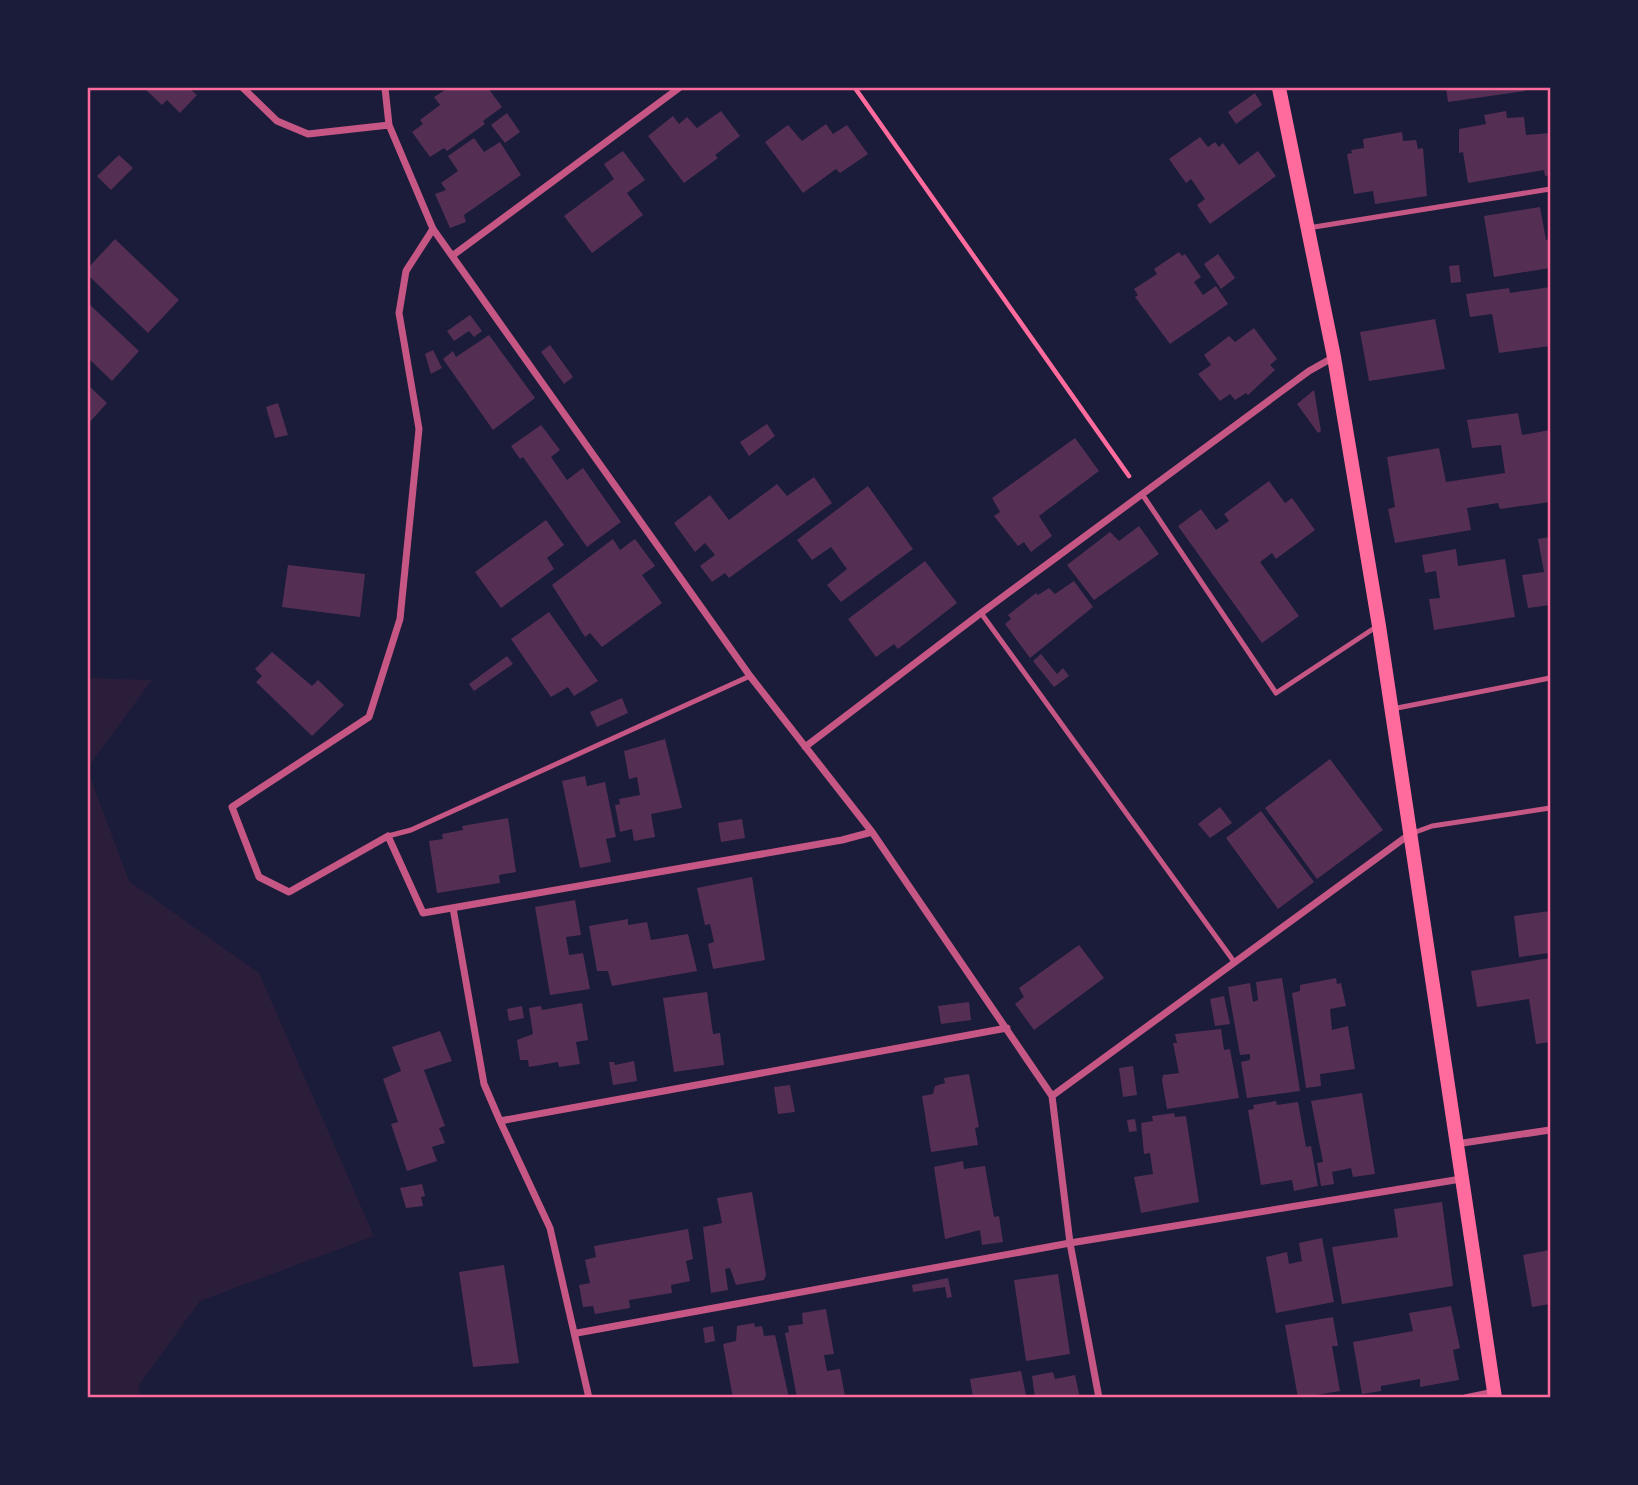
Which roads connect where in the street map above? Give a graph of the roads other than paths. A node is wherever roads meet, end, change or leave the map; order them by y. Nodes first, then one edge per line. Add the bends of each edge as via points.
1 (243, 88) edge
2 (386, 88) edge
3 (679, 88) edge
4 (1279, 88) edge
5 (389, 125) junction
6 (1550, 189) edge
7 (1308, 228) junction
8 (433, 229) junction
9 (452, 256) junction
10 (1334, 357) junction
11 (1142, 494) junction
12 (981, 613) junction
13 (1379, 625) junction
14 (750, 676) junction
15 (1550, 678) edge
16 (1391, 709) junction
17 (806, 747) junction
18 (1550, 808) edge
19 (872, 832) junction
20 (1410, 834) junction
21 (388, 836) junction
22 (453, 908) junction
23 (1235, 963) junction
24 (1007, 1028) junction
25 (1052, 1096) junction
26 (500, 1121) junction
27 (1550, 1130) edge
28 (1457, 1144) junction
29 (1461, 1179) junction
30 (1070, 1243) junction
31 (577, 1333) junction
32 (1494, 1395) edge
33 (589, 1398) edge
34 (1099, 1398) edge
35 (1465, 1398) edge

1 - 5 street via 277,121 308,134
2 - 5 street
3 - 9 street
4 - 7 main road
5 - 8 street
6 - 7 lane
7 - 10 main road
8 - 9 street
8 - 21 street via 406,271 399,313 419,429 400,619 369,717 232,807 259,877 289,892
9 - 14 street
10 - 11 street
10 - 13 main road
11 - 12 street
11 - 13 lane via 1276,693
12 - 17 street
12 - 23 lane
13 - 16 main road
14 - 17 street
14 - 21 lane via 411,830
15 - 16 lane
16 - 20 main road
17 - 19 street
18 - 20 lane via 1432,826
19 - 22 street
19 - 24 street
20 - 23 street
20 - 28 main road
21 - 22 street via 423,913
22 - 26 street via 484,1084
23 - 25 street
24 - 25 street
24 - 26 street
25 - 30 street
26 - 31 street via 550,1228
27 - 28 street
28 - 29 main road
29 - 30 street
29 - 32 main road
30 - 31 street
30 - 34 street
31 - 33 street
32 - 35 street

